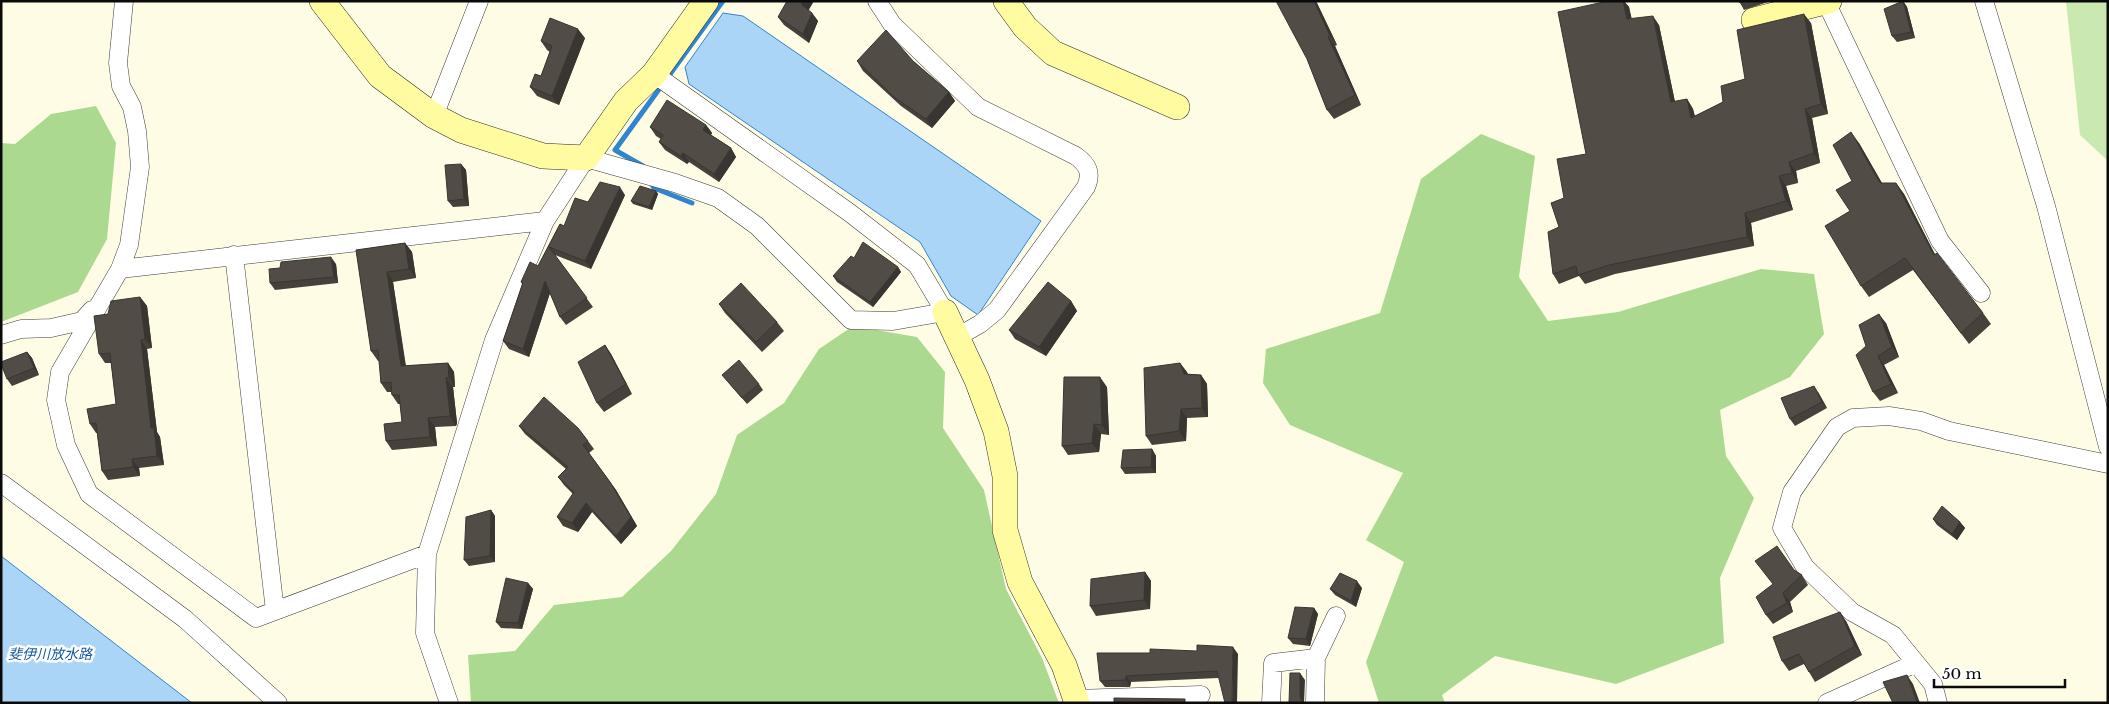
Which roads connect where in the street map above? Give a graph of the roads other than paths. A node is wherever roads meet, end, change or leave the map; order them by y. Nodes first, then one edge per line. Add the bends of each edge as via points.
1 (124, 1) edge
2 (322, 1) edge
3 (479, 1) edge
4 (706, 1) edge
5 (878, 1) edge
6 (1006, 1) edge
7 (1984, 1) edge
8 (1827, 2) edge
9 (1754, 20) dead end
10 (654, 74) junction
11 (1176, 107) dead end
12 (434, 116) junction
13 (586, 158) junction
14 (545, 221) junction
15 (234, 255) junction
16 (120, 269) junction
17 (1981, 293) dead end
18 (100, 302) junction
19 (945, 312) junction
20 (1, 335) edge
21 (957, 337) junction
22 (2108, 447) edge
23 (2108, 464) edge
24 (1, 483) edge
25 (427, 554) junction
26 (274, 611) junction
27 (1336, 616) dead end
28 (1316, 658) junction
29 (1916, 663) junction
30 (1201, 695) dead end
31 (1076, 701) edge
32 (278, 703) edge
33 (449, 703) edge
34 (1272, 703) edge
35 (1315, 703) edge
36 (1827, 703) edge
37 (1938, 703) edge

1 - 16 street via 118,63 121,86 134,115 140,167 129,245
2 - 12 street via 380,76
3 - 12 street
4 - 10 street
5 - 21 street via 892,24 978,107 1076,156 1089,171 1086,188 997,310
6 - 11 street via 1026,27 1053,53
7 - 22 street via 2046,206
8 - 9 street
8 - 17 street via 1940,241
10 - 13 street via 626,101
10 - 19 street via 850,213 917,265
12 - 13 street via 461,130 543,156
13 - 14 street
13 - 19 street via 718,198 757,226 851,320 892,321
14 - 15 street
14 - 25 street via 494,340
15 - 16 street
15 - 26 street
16 - 18 street
18 - 20 street via 82,321 51,328 21,329
18 - 26 street via 60,372 56,400 66,445 89,494 256,618
19 - 21 street
21 - 31 street via 996,431 1004,476 1005,530 1020,582 1064,665
23 - 29 street via 1950,432 1921,421 1889,416 1853,418 1837,427 1792,492 1782,528 1805,567 1852,612 1893,635
24 - 32 street via 185,619
25 - 26 street
25 - 33 street via 426,633
27 - 28 street
28 - 34 street via 1273,663
28 - 35 street
29 - 36 street
29 - 37 street via 1933,684
30 - 31 street

